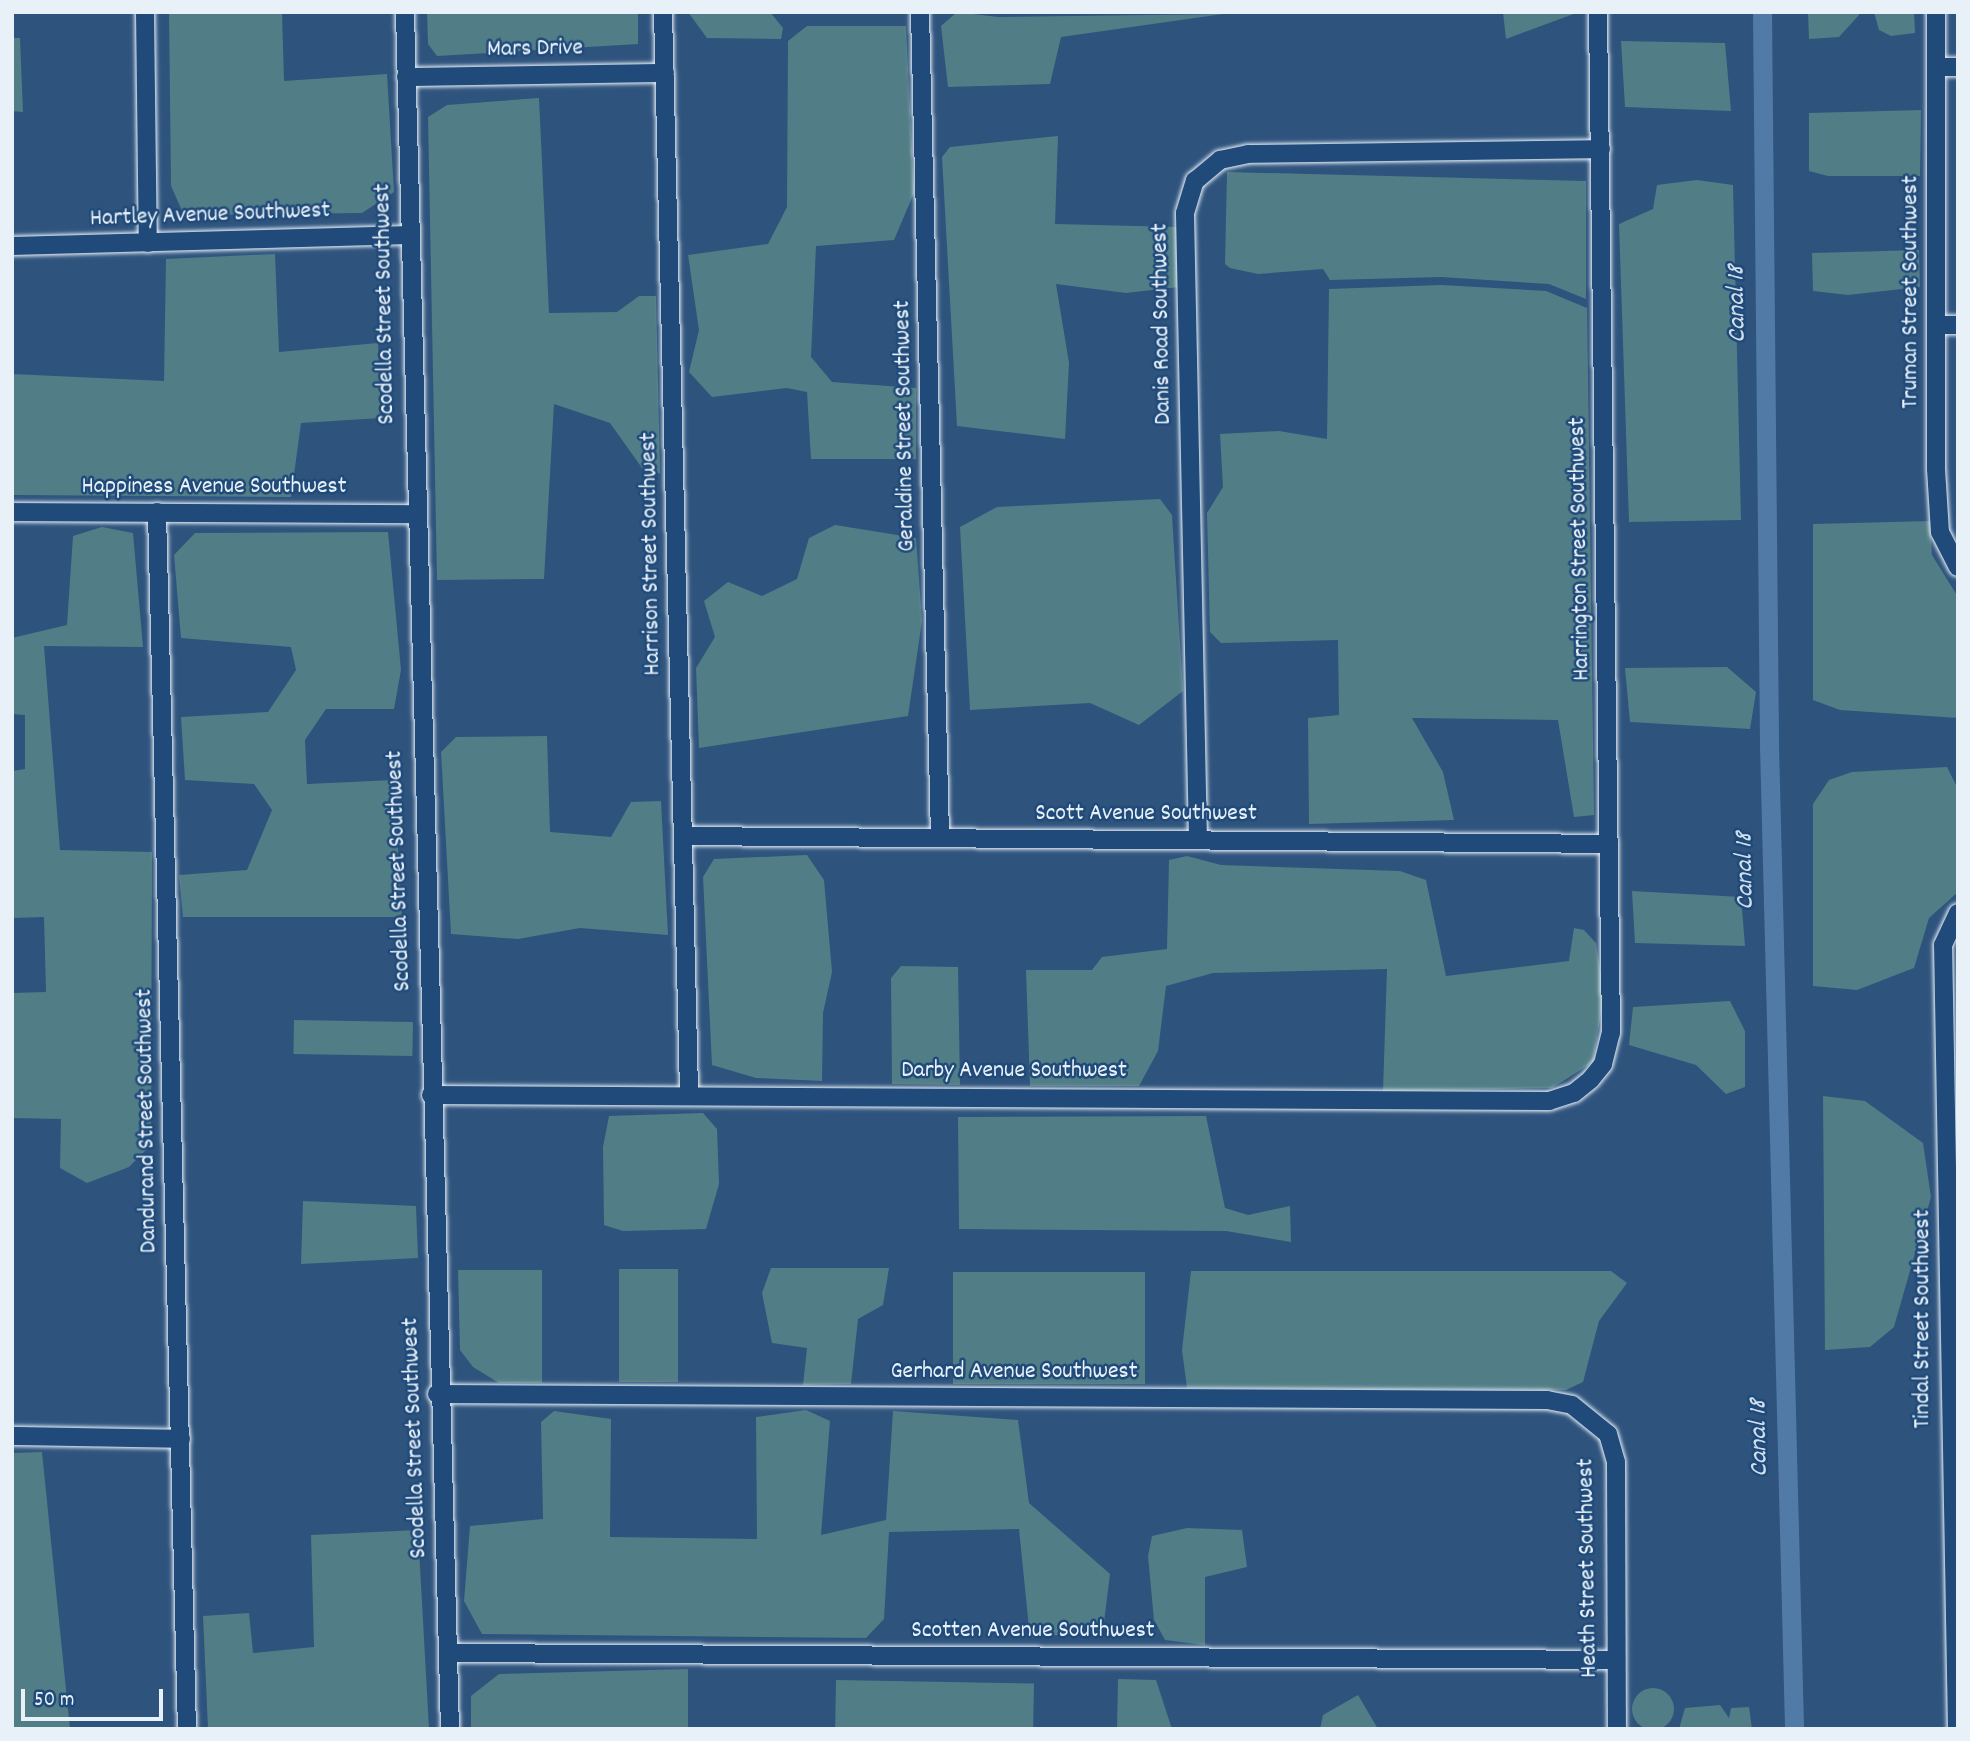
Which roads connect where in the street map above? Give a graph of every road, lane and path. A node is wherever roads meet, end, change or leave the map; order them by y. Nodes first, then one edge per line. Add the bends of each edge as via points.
1 (145, 12) edge
2 (405, 12) edge
3 (663, 12) edge
4 (920, 12) edge
5 (1598, 12) edge
6 (1936, 12) edge
7 (1937, 67) junction
8 (1958, 67) edge
9 (665, 72) junction
10 (406, 77) junction
11 (1601, 149) junction
12 (410, 235) junction
13 (148, 243) junction
14 (12, 246) edge
15 (1937, 325) junction
16 (1958, 325) edge
17 (12, 512) edge
18 (157, 512) junction
19 (415, 514) junction
20 (1958, 567) edge
21 (683, 836) junction
22 (940, 838) junction
23 (1198, 840) junction
24 (1609, 845) junction
25 (1958, 913) edge
26 (1591, 1079) joint
27 (689, 1094) junction
28 (431, 1095) junction
29 (1952, 1144) edge
30 (437, 1394) junction
31 (1953, 1406) edge
32 (1588, 1415) joint
33 (12, 1436) edge
34 (181, 1439) junction
35 (449, 1653) junction
36 (1616, 1660) junction
37 (1957, 1665) edge
38 (187, 1729) edge
39 (450, 1729) edge
40 (1616, 1729) edge
41 (1957, 1729) edge

1 - 13 street
2 - 10 street, Scodella Street Southwest
3 - 9 street, Harrison Street Southwest
4 - 22 street, Geraldine Street Southwest
5 - 11 street, Harrington Street Southwest
6 - 7 street, Truman Street Southwest
7 - 8 street
7 - 15 street, Truman Street Southwest
9 - 10 street, Mars Drive
9 - 21 street, Harrison Street Southwest
10 - 12 street, Scodella Street Southwest
11 - 23 street, Danis Road Southwest via 1248,154 1220,160 1195,181 1185,213
11 - 24 street, Harrington Street Southwest
12 - 13 street, Hartley Avenue Southwest
12 - 19 street, Scodella Street Southwest
13 - 14 street, Hartley Avenue Southwest
15 - 16 street
15 - 20 street, Truman Street Southwest via 1940,532
17 - 18 street, Happiness Avenue Southwest
18 - 19 street, Happiness Avenue Southwest
18 - 34 street, Dandurand Street Southwest
19 - 28 street, Scodella Street Southwest
21 - 22 street, Scott Avenue Southwest
21 - 27 street, Harrison Street Southwest
22 - 23 street, Scott Avenue Southwest
23 - 24 street, Scott Avenue Southwest
24 - 26 street, Harrington Street Southwest via 1611,1033 1603,1064
25 - 29 street, Tindal Street Southwest via 1943,945
26 - 27 street, Darby Avenue Southwest via 1574,1093 1549,1101
27 - 28 street, Darby Avenue Southwest
28 - 30 street, Scodella Street Southwest
29 - 31 street, Tindal Street Southwest
30 - 32 street, Gerhard Avenue Southwest via 1547,1401
30 - 35 street, Scodella Street Southwest
31 - 37 street, Tindal Street Southwest
32 - 36 street, Heath Street Southwest via 1608,1434 1616,1462
33 - 34 street
34 - 38 street, Dandurand Street Southwest
35 - 36 street, Scotten Avenue Southwest
35 - 39 street, Scodella Street Southwest
36 - 40 street, Heath Street Southwest
37 - 41 street, Tindal Street Southwest

